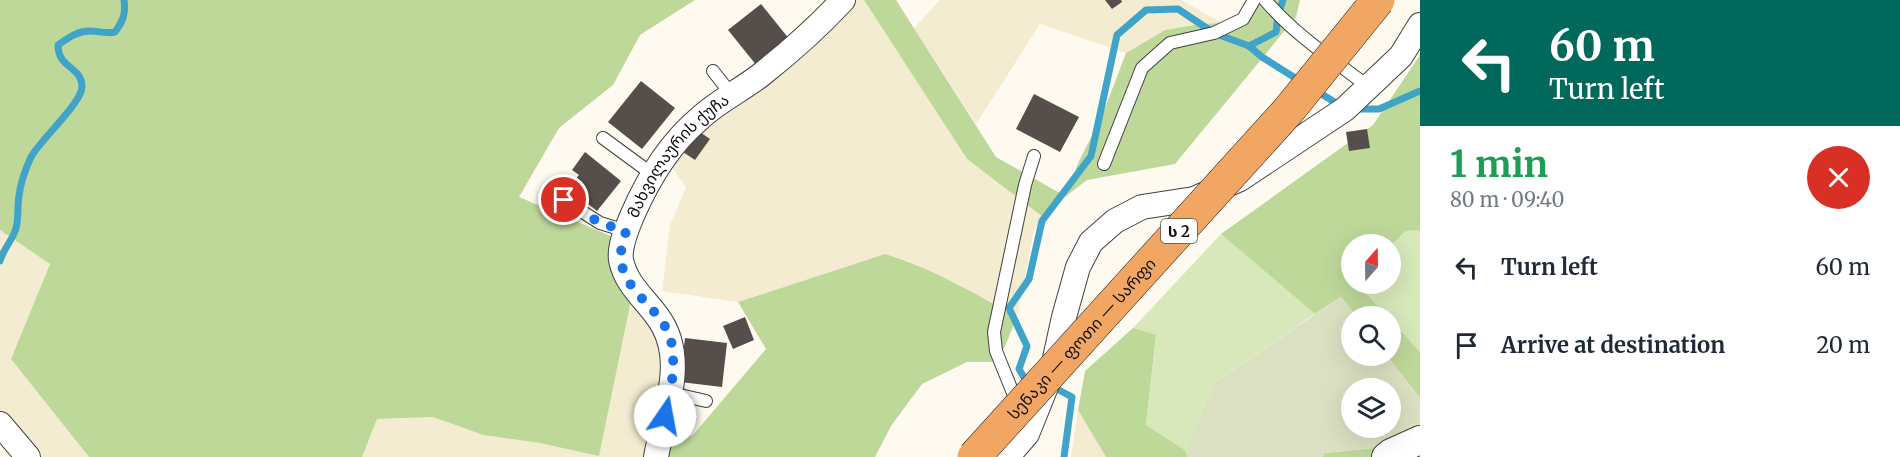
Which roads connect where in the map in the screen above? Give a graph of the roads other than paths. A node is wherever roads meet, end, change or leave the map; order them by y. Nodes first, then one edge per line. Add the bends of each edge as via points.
1 (843, 0) edge
2 (1254, 0) edge
3 (1265, 0) edge
4 (1378, 0) edge
5 (1420, 25) edge
6 (713, 71) dead end
7 (1369, 87) junction
8 (731, 94) junction
9 (603, 138) dead end
10 (1034, 156) dead end
11 (1104, 164) dead end
12 (652, 174) junction
13 (564, 200) dead end
14 (626, 231) junction
15 (671, 393) junction
16 (706, 401) dead end
17 (1, 428) edge
18 (1420, 440) edge
19 (1027, 445) edge
20 (28, 457) edge
21 (656, 457) edge
22 (974, 457) edge
23 (1007, 457) edge
24 (1386, 457) edge

1 - 8 street, მახვილაურის ქუჩა via 817,28
2 - 11 lane via 1243,19 1214,33 1170,43 1142,68
3 - 7 lane via 1300,34
4 - 22 highway, სენაკი — ფოთი — სარფი / ს 2, bridge via 1280,120
5 - 7 street via 1401,56
6 - 8 lane
7 - 19 street via 1345,109 1240,179 1194,199 1142,207 1115,221 1091,242 1078,267 1052,372
8 - 12 street, მახვილაურის ქუჩა via 675,142
9 - 12 lane
10 - 19 lane via 994,332 996,351 1014,395
12 - 14 street, მახვილაურის ქუჩა
13 - 14 lane via 600,223
14 - 15 street, მახვილაურის ქუჩა via 621,256 625,275 670,338
15 - 16 lane
15 - 21 street, მახვილაურის ქუჩა
17 - 20 street
18 - 24 street
19 - 23 street

